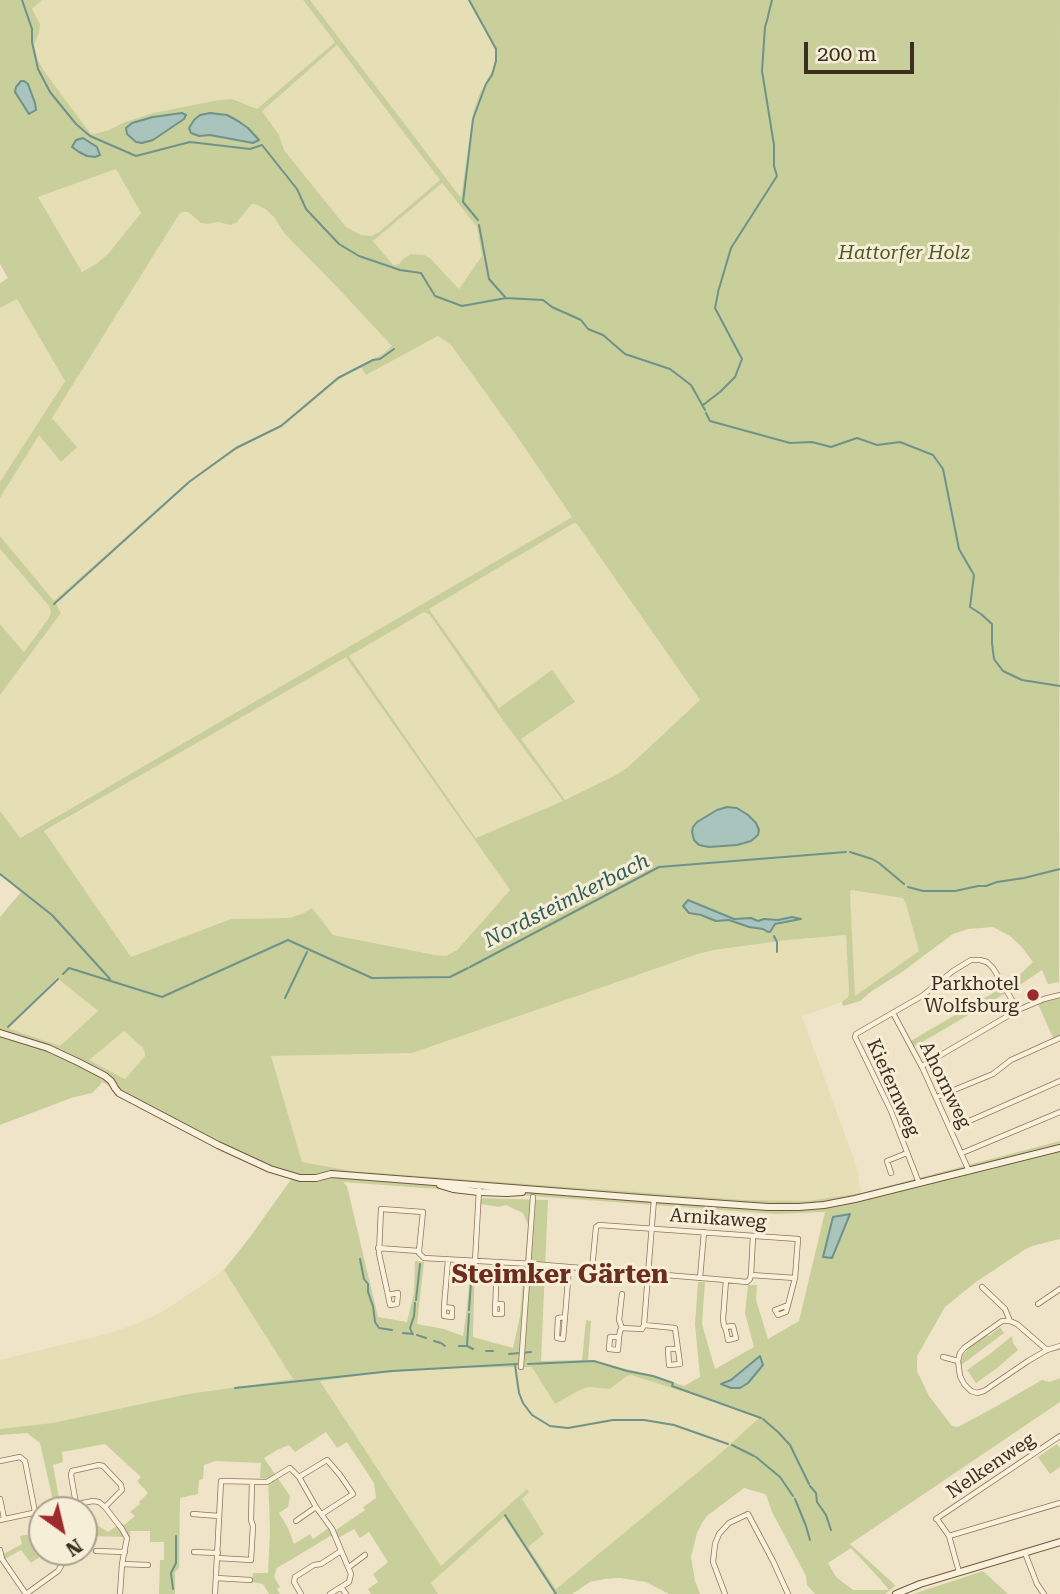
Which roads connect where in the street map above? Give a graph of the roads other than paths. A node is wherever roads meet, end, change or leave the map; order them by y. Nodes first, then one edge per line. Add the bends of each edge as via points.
1 (1060, 995) edge
2 (1018, 1010) junction
3 (893, 1013) junction
4 (0, 1033) edge
5 (1060, 1038) edge
6 (922, 1066) junction
7 (1060, 1081) edge
8 (937, 1097) junction
9 (1060, 1112) edge
10 (951, 1129) junction
11 (1060, 1148) edge
12 (907, 1153) junction
13 (962, 1153) junction
14 (969, 1171) junction
15 (891, 1173) dead end
16 (919, 1183) junction
17 (479, 1189) junction
18 (533, 1197) dead end
19 (654, 1201) junction
20 (651, 1229) junction
21 (704, 1232) junction
22 (754, 1236) junction
23 (378, 1248) junction
24 (419, 1251) junction
25 (448, 1260) junction
26 (475, 1262) junction
27 (497, 1262) junction
28 (528, 1264) junction
29 (569, 1268) junction
30 (592, 1269) junction
31 (648, 1274) junction
32 (751, 1275) junction
33 (700, 1278) junction
34 (795, 1278) junction
35 (726, 1280) junction
36 (982, 1287) dead end
37 (1060, 1289) edge
38 (622, 1294) dead end
39 (388, 1295) dead end
40 (495, 1304) dead end
41 (1038, 1304) dead end
42 (788, 1305) dead end
43 (444, 1307) dead end
44 (565, 1317) junction
45 (1010, 1321) junction
46 (643, 1327) junction
47 (622, 1328) junction
48 (724, 1328) dead end
49 (619, 1337) dead end
50 (1060, 1346) edge
51 (678, 1349) dead end
52 (1047, 1350) junction
53 (943, 1357) dead end
54 (958, 1361) junction
55 (521, 1367) dead end
56 (1060, 1436) edge
57 (0, 1461) edge
58 (299, 1477) junction
59 (252, 1482) junction
60 (35, 1496) edge
61 (75, 1496) edge
62 (0, 1499) edge
63 (98, 1502) edge
64 (1060, 1503) edge
65 (104, 1507) junction
66 (316, 1507) junction
67 (28, 1513) edge
68 (193, 1514) dead end
69 (322, 1514) junction
70 (219, 1516) junction
71 (2, 1519) edge
72 (296, 1521) dead end
73 (949, 1536) junction
74 (1060, 1542) edge
75 (0, 1550) edge
76 (98, 1551) edge
77 (341, 1551) junction
78 (125, 1552) junction
79 (194, 1552) dead end
80 (1026, 1553) junction
81 (365, 1555) dead end
82 (217, 1556) junction
83 (122, 1564) junction
84 (148, 1565) dead end
85 (61, 1566) dead end
86 (349, 1567) junction
87 (959, 1573) junction
88 (216, 1578) junction
89 (250, 1580) dead end
90 (341, 1587) junction
91 (26, 1594) edge
92 (120, 1594) edge
93 (215, 1594) edge
94 (301, 1594) edge
95 (330, 1594) edge
96 (346, 1594) edge
97 (725, 1594) edge
98 (788, 1594) edge
99 (896, 1594) edge
100 (1044, 1594) edge

1 - 2 street
2 - 3 street via 993,968 975,959
2 - 6 street
3 - 6 street, Ahornweg
3 - 12 street, Kiefernweg via 855,1037
4 - 17 street via 48,1048 87,1067 109,1079 120,1093 270,1169 300,1178 331,1174
5 - 8 street
6 - 8 street, Ahornweg
7 - 10 street
8 - 10 street, Ahornweg
9 - 13 street
10 - 13 street, Ahornweg
11 - 14 street
12 - 15 street, Kiefernweg via 887,1161
12 - 16 street, Kiefernweg
13 - 14 street, Ahornweg
14 - 16 street
16 - 19 street via 799,1207
17 - 19 street
17 - 26 street
18 - 28 street
19 - 20 street
20 - 21 street, Arnikaweg
20 - 30 street, Arnikaweg via 596,1227
20 - 31 street
21 - 22 street, Arnikaweg
21 - 33 street
22 - 32 street
22 - 34 street, Arnikaweg via 798,1239
23 - 24 street
23 - 24 street via 381,1209 423,1212
23 - 39 street
24 - 25 street via 424,1258
25 - 26 street
25 - 43 street
26 - 27 street
27 - 28 street
27 - 40 street
28 - 29 street
28 - 55 street
29 - 30 street
29 - 44 street
30 - 31 street
31 - 33 street
31 - 46 street
32 - 34 street
32 - 35 street via 747,1282
33 - 35 street
34 - 42 street
35 - 48 street
36 - 45 street via 1005,1309
37 - 41 street
38 - 47 street
44 - 44 street via 563,1339 556,1338 558,1318
45 - 52 street
45 - 54 street via 998,1323 969,1343
46 - 47 street
46 - 51 street via 675,1328 677,1339 680,1364 670,1365 668,1349
47 - 49 street
50 - 52 street
52 - 54 street via 977,1393 964,1384
53 - 54 street
56 - 73 street, Nelkenweg via 937,1519
57 - 60 street via 20,1457 25,1461
58 - 59 street via 290,1468 269,1482
58 - 66 street
58 - 69 street via 327,1460 353,1494
59 - 70 street via 221,1481
59 - 82 street via 251,1560
61 - 65 street via 72,1471 103,1466 122,1490
62 - 71 street
63 - 65 street
64 - 73 street
65 - 78 street via 126,1535
66 - 69 street
66 - 72 street
67 - 71 street
68 - 70 street
69 - 77 street
70 - 82 street
73 - 87 street, Nelkenweg
74 - 80 street
75 - 91 street
76 - 78 street
77 - 86 street
77 - 94 street via 293,1579
78 - 83 street
79 - 82 street
80 - 87 street
80 - 100 street
81 - 86 street
82 - 88 street
83 - 84 street
83 - 92 street
85 - 91 street
86 - 90 street via 351,1579
87 - 99 street
88 - 89 street
88 - 93 street
90 - 95 street
90 - 96 street
97 - 98 street via 713,1562 715,1544 729,1523 748,1514

